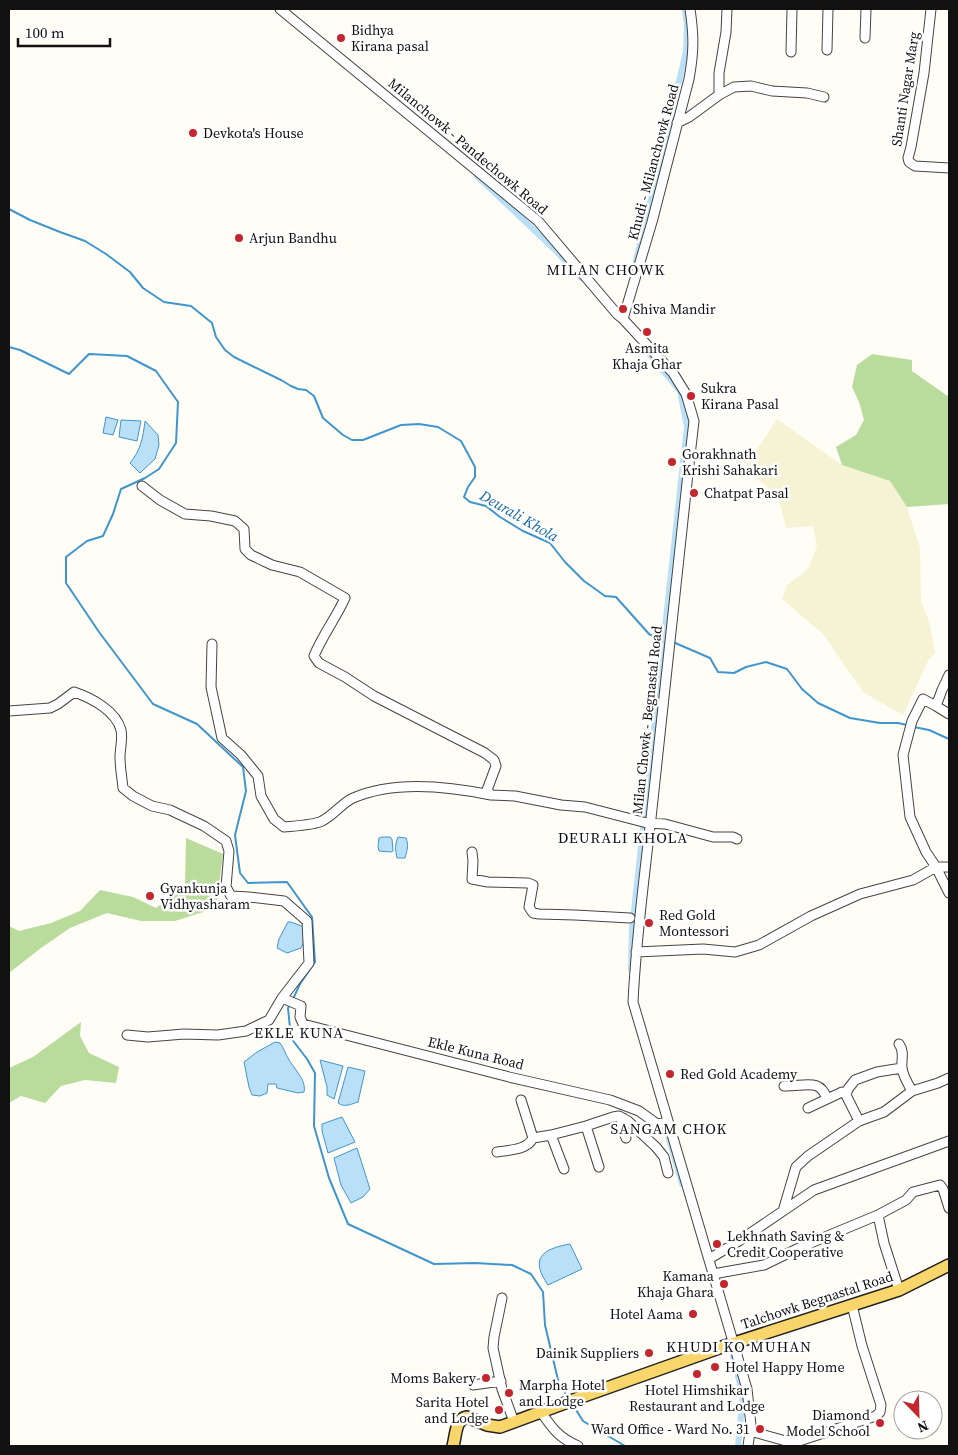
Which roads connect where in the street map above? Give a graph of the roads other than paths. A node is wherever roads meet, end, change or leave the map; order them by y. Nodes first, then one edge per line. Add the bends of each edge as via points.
1 (280, 9) edge
2 (690, 9) edge
3 (726, 9) edge
4 (792, 9) edge
5 (828, 9) edge
6 (866, 9) edge
7 (931, 9) edge
8 (865, 38) dead end
9 (827, 50) dead end
10 (791, 52) dead end
11 (719, 94) junction
12 (824, 97) dead end
13 (677, 123) junction
14 (949, 168) edge
15 (623, 319) junction
16 (142, 486) dead end
17 (212, 644) dead end
18 (949, 675) edge
19 (936, 706) junction
20 (9, 711) edge
21 (949, 714) edge
22 (491, 795) junction
23 (649, 823) junction
24 (737, 839) dead end
25 (472, 852) dead end
26 (936, 867) junction
27 (949, 867) edge
28 (949, 893) edge
29 (630, 918) dead end
30 (636, 952) junction
31 (282, 998) junction
32 (127, 1035) dead end
33 (900, 1044) dead end
34 (902, 1068) junction
35 (949, 1078) edge
36 (784, 1086) dead end
37 (912, 1091) junction
38 (846, 1093) junction
39 (827, 1099) junction
40 (521, 1100) dead end
41 (808, 1108) dead end
42 (623, 1118) junction
43 (859, 1121) junction
44 (655, 1122) junction
45 (668, 1122) junction
46 (586, 1126) junction
47 (639, 1130) junction
48 (551, 1134) junction
49 (533, 1138) junction
50 (626, 1138) dead end
51 (949, 1141) edge
52 (498, 1152) dead end
53 (599, 1167) dead end
54 (564, 1168) dead end
55 (668, 1173) dead end
56 (949, 1208) edge
57 (784, 1211) junction
58 (878, 1215) junction
59 (708, 1259) junction
60 (949, 1265) edge
61 (714, 1274) junction
62 (899, 1290) junction
63 (502, 1298) dead end
64 (852, 1305) junction
65 (733, 1344) junction
66 (501, 1380) junction
67 (473, 1385) dead end
68 (545, 1410) junction
69 (514, 1422) junction
70 (750, 1431) junction
71 (453, 1446) edge
72 (578, 1446) edge
73 (748, 1446) edge

1 - 15 street, Milanchowk - Pandechowk Road via 538,221
2 - 13 street, Khudi - Milanchowk Road via 693,55
3 - 11 street
4 - 10 street
5 - 9 street
6 - 8 street
7 - 14 street, Shanti Nagar Marg via 908,162 915,166
11 - 12 street via 734,87 751,86
11 - 13 street
13 - 15 street, Khudi - Milanchowk Road
15 - 23 street, Milan Chowk - Begnastal Road via 673,373 686,394 694,420
16 - 22 street via 185,514 235,521 244,529 245,549 251,555 300,572 346,598 317,648 314,656 319,663 374,696 485,753 496,766 488,790
17 - 22 street via 212,687 222,738 241,754 258,776 261,796 274,819 284,828 322,822 352,798 376,790 410,786
18 - 19 street
19 - 21 street
19 - 26 street via 923,699 912,721 903,755 910,817
20 - 31 street via 50,708 74,692 108,709 121,729 122,788 152,806 170,810 204,826 226,841 229,852 226,887 231,896 284,901 307,921 309,963
22 - 23 street via 585,807
23 - 24 street
23 - 30 street, Milan Chowk - Begnastal Road
25 - 29 street via 472,880 533,885 529,907 533,913
26 - 27 street
26 - 28 street
26 - 30 street via 913,880 860,894 759,945 735,952 703,949
30 - 45 street, Milan Chowk - Begnastal Road via 633,1002
31 - 32 street via 269,1020 246,1031 218,1035
31 - 44 street, Ekle Kuna Road via 302,1006 300,1017 303,1024 610,1100 640,1111
33 - 34 street
34 - 37 street
34 - 38 street via 891,1068 855,1080
35 - 37 street
36 - 39 street via 820,1086
37 - 43 street via 884,1112
38 - 39 street
38 - 43 street
39 - 41 street
40 - 49 street
42 - 46 street via 613,1117
42 - 47 street
42 - 50 street via 621,1124
43 - 57 street via 796,1167
44 - 45 street
44 - 47 street
45 - 59 street, Milan Chowk - Begnastal Road
46 - 48 street
46 - 53 street
47 - 55 street via 664,1157
48 - 49 street
48 - 54 street
49 - 52 street via 526,1146
51 - 57 street via 814,1190
56 - 58 street via 940,1185 913,1192 906,1200
57 - 59 street
58 - 61 street via 764,1265
58 - 62 street
59 - 61 street, Milan Chowk - Begnastal Road
60 - 62 main road, Talchowk Begnastal Road
61 - 65 street, Milan Chowk - Begnastal Road
62 - 64 main road, Talchowk Begnastal Road
63 - 66 street via 493,1348
64 - 65 main road, Talchowk Begnastal Road
64 - 70 street via 881,1405 880,1412 793,1443
65 - 68 main road, Talchowk Begnastal Road
65 - 70 street, Milan Chowk - Begnastal Road via 747,1389
66 - 67 street
66 - 69 street
68 - 69 main road, Talchowk Begnastal Road
68 - 72 street via 553,1430
69 - 71 main road, Talchowk Begnastal Road via 500,1427 461,1418
70 - 73 street, Milan Chowk - Begnastal Road

